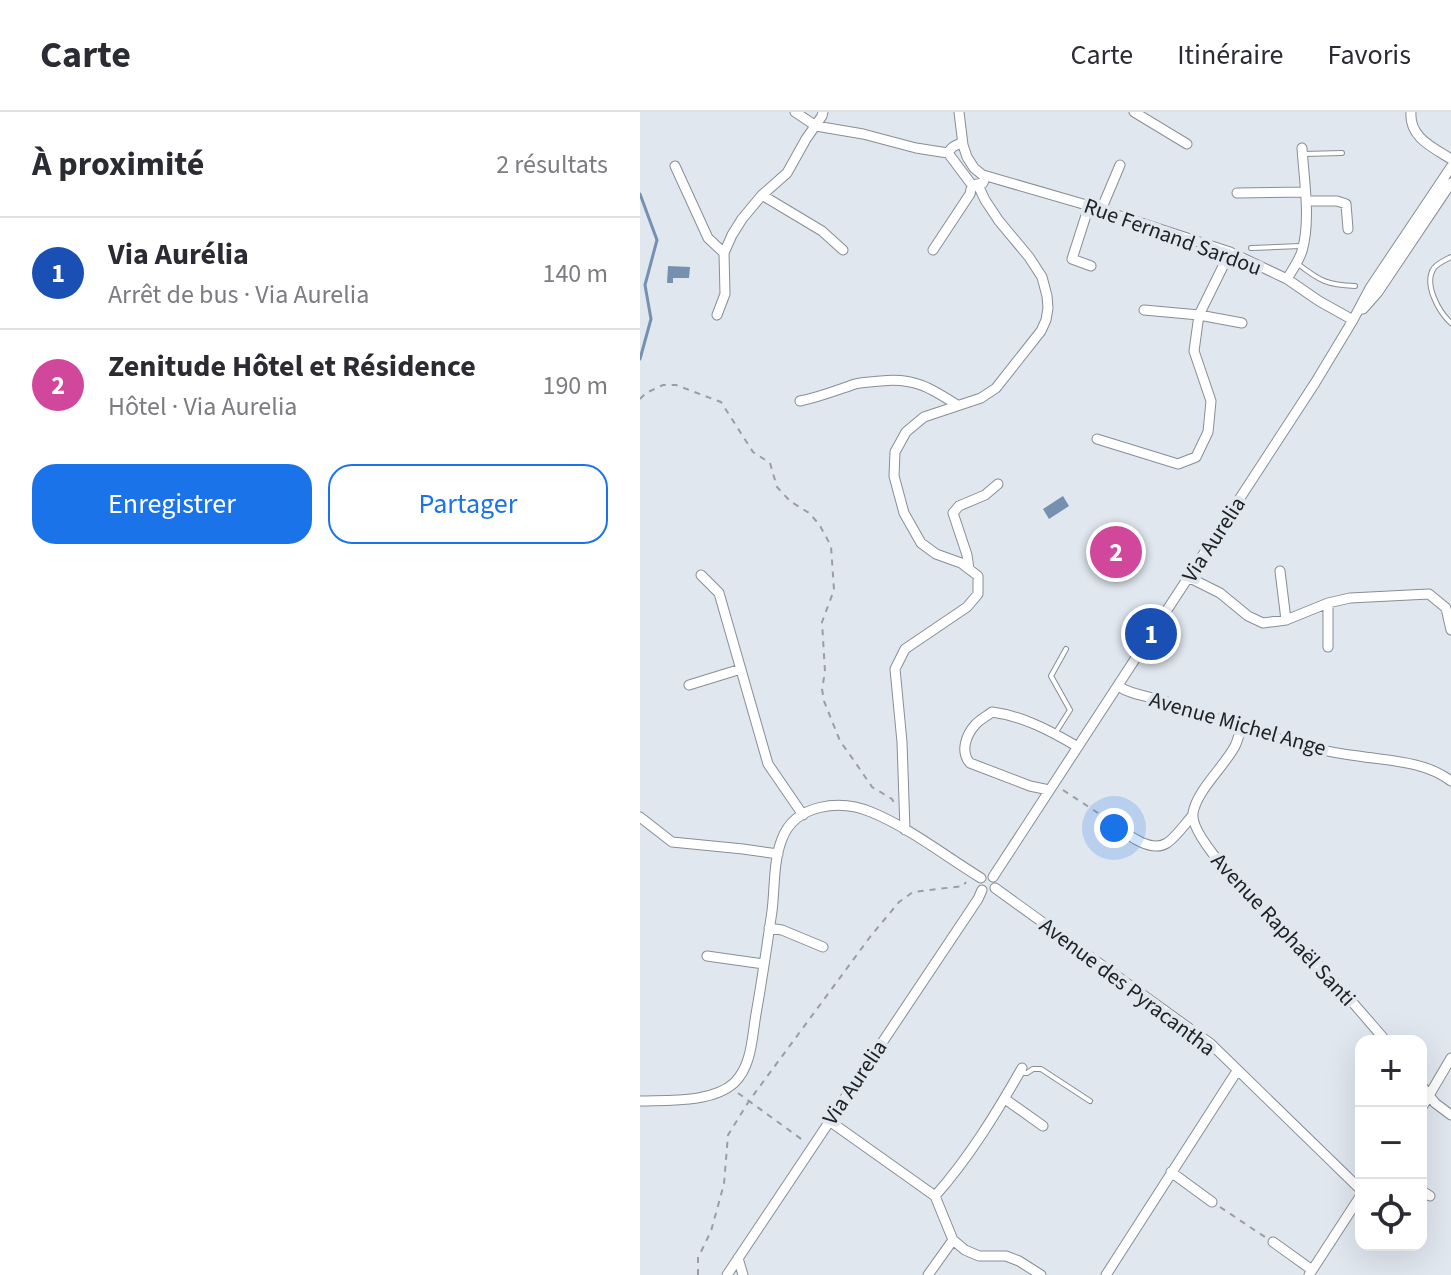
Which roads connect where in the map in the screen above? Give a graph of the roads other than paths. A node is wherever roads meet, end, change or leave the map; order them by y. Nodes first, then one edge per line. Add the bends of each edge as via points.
1 (795, 112) edge
2 (823, 112) edge
3 (959, 112) edge
4 (1134, 112) edge
5 (1411, 112) edge
6 (816, 126) junction
7 (1187, 144) dead end
8 (963, 145) junction
9 (1303, 151) joint
10 (948, 153) junction
11 (1342, 153) dead end
12 (1451, 159) edge
13 (1120, 165) dead end
14 (675, 166) dead end
15 (1451, 167) edge
16 (983, 175) junction
17 (1451, 183) edge
18 (975, 185) junction
19 (1237, 193) dead end
20 (762, 195) junction
21 (1305, 196) junction
22 (1089, 206) junction
23 (1101, 210) junction
24 (1348, 229) dead end
25 (1303, 246) junction
26 (1251, 248) dead end
27 (843, 250) dead end
28 (933, 250) dead end
29 (1230, 252) junction
30 (724, 253) junction
31 (1451, 257) edge
32 (1296, 262) junction
33 (1091, 266) dead end
34 (1287, 279) junction
35 (1355, 286) dead end
36 (1144, 310) dead end
37 (717, 315) dead end
38 (1199, 315) junction
39 (1353, 320) junction
40 (1242, 323) dead end
41 (1451, 323) edge
42 (800, 401) dead end
43 (957, 405) junction
44 (1097, 439) dead end
45 (998, 484) dead end
46 (969, 569) junction
47 (1280, 571) dead end
48 (701, 575) dead end
49 (1188, 577) junction
50 (1328, 603) junction
51 (1286, 620) junction
52 (1451, 630) edge
53 (1328, 647) dead end
54 (1066, 649) dead end
55 (741, 669) junction
56 (689, 685) dead end
57 (1118, 686) junction
58 (1241, 728) junction
59 (1054, 734) junction
60 (1078, 747) junction
61 (1451, 781) edge
62 (1049, 790) junction
63 (803, 815) junction
64 (1193, 815) junction
65 (640, 817) edge
66 (1105, 818) road end
67 (905, 830) junction
68 (778, 854) junction
69 (993, 877) junction
70 (981, 878) junction
71 (995, 888) junction
72 (982, 890) junction
73 (769, 928) junction
74 (823, 947) dead end
75 (707, 956) dead end
76 (764, 964) junction
77 (1381, 1035) edge
78 (1451, 1058) edge
79 (1021, 1070) joint
80 (1237, 1071) junction
81 (1427, 1092) edge
82 (1430, 1096) junction
83 (1005, 1099) junction
84 (640, 1101) edge
85 (1090, 1101) dead end
86 (1422, 1107) edge
87 (1451, 1115) edge
88 (828, 1120) junction
89 (1043, 1126) dead end
90 (1171, 1172) junction
91 (1355, 1186) edge
92 (935, 1196) junction
93 (1212, 1202) road end
94 (1355, 1202) edge
95 (953, 1240) junction
96 (1273, 1242) road end
97 (738, 1258) junction
98 (1311, 1272) edge
99 (727, 1275) edge
100 (743, 1275) edge
101 (928, 1275) edge
102 (1041, 1275) edge
103 (1106, 1275) edge

1 - 6 street
2 - 6 street
3 - 8 street
4 - 7 street
5 - 12 street via 1421,139
6 - 10 street
6 - 20 street via 787,173
8 - 10 street
8 - 16 street
9 - 11 lane
9 - 21 street
10 - 18 street
13 - 23 street
14 - 30 street via 708,238
15 - 39 street, Via Aurelia
16 - 18 street via 983,183
16 - 22 street, Rue Fernand Sardou
17 - 39 street, Via Aurelia via 1378,292
18 - 28 street
18 - 43 street via 1036,266 1048,308 1041,331 996,388
19 - 21 street
20 - 27 street
20 - 30 street
21 - 24 street via 1346,204
21 - 25 street
22 - 23 street, Rue Fernand Sardou
22 - 33 street via 1072,259
23 - 29 street, Rue Fernand Sardou
25 - 26 lane
25 - 32 street
29 - 34 street, Rue Fernand Sardou
29 - 38 street
30 - 37 street via 725,294
31 - 41 lane via 1431,277 1438,307
32 - 34 street
32 - 35 lane via 1318,279
34 - 39 street, Rue Fernand Sardou
36 - 38 street
38 - 40 street
38 - 44 street via 1194,351 1211,401 1208,432 1196,457 1178,464
39 - 49 street, Via Aurelia
42 - 43 street via 859,383 892,380 916,382
43 - 46 street via 924,417 906,432 895,452 894,476 904,513 921,543
45 - 46 street via 953,513
46 - 67 street via 978,576 978,594 905,649 895,669
47 - 51 street
48 - 55 street via 719,593
49 - 51 street via 1263,623
49 - 57 street, Via Aurelia
50 - 51 street
50 - 52 street via 1429,594 1446,608
50 - 53 street
54 - 59 lane via 1051,676 1070,710
55 - 56 street
55 - 63 street via 768,764
57 - 58 street, Avenue Michel Ange
57 - 60 street, Via Aurelia
58 - 61 street, Avenue Michel Ange via 1304,746 1430,769
58 - 64 street
59 - 60 street
59 - 62 street via 1010,714 992,712 976,724 964,750 970,763
60 - 62 street, Via Aurelia
62 - 69 street, Via Aurelia
63 - 67 street via 840,804 871,812
63 - 68 street via 783,836
64 - 66 street via 1167,843 1156,847
64 - 77 street, Avenue Raphaël Santi via 1213,854 1242,888
65 - 68 street via 672,842
67 - 70 street
68 - 73 street
69 - 70 street
69 - 71 street
70 - 72 street
71 - 72 street
71 - 80 street, Avenue des Pyracantha via 1211,1044
72 - 88 street, Via Aurelia
73 - 74 street
73 - 76 street
75 - 76 street
76 - 84 street via 748,1061 736,1081 707,1096
78 - 82 street
79 - 83 street
79 - 85 lane via 1041,1069
80 - 90 street
80 - 91 street, Avenue des Pyracantha
81 - 82 street
82 - 86 street
82 - 87 street
83 - 89 street
83 - 92 street
88 - 92 street
88 - 97 street, Via Aurelia
90 - 93 street
90 - 103 street
92 - 95 street
94 - 98 street
95 - 101 street
95 - 102 street via 979,1256 1006,1256
96 - 98 street
97 - 99 street, Via Aurelia
97 - 100 street

